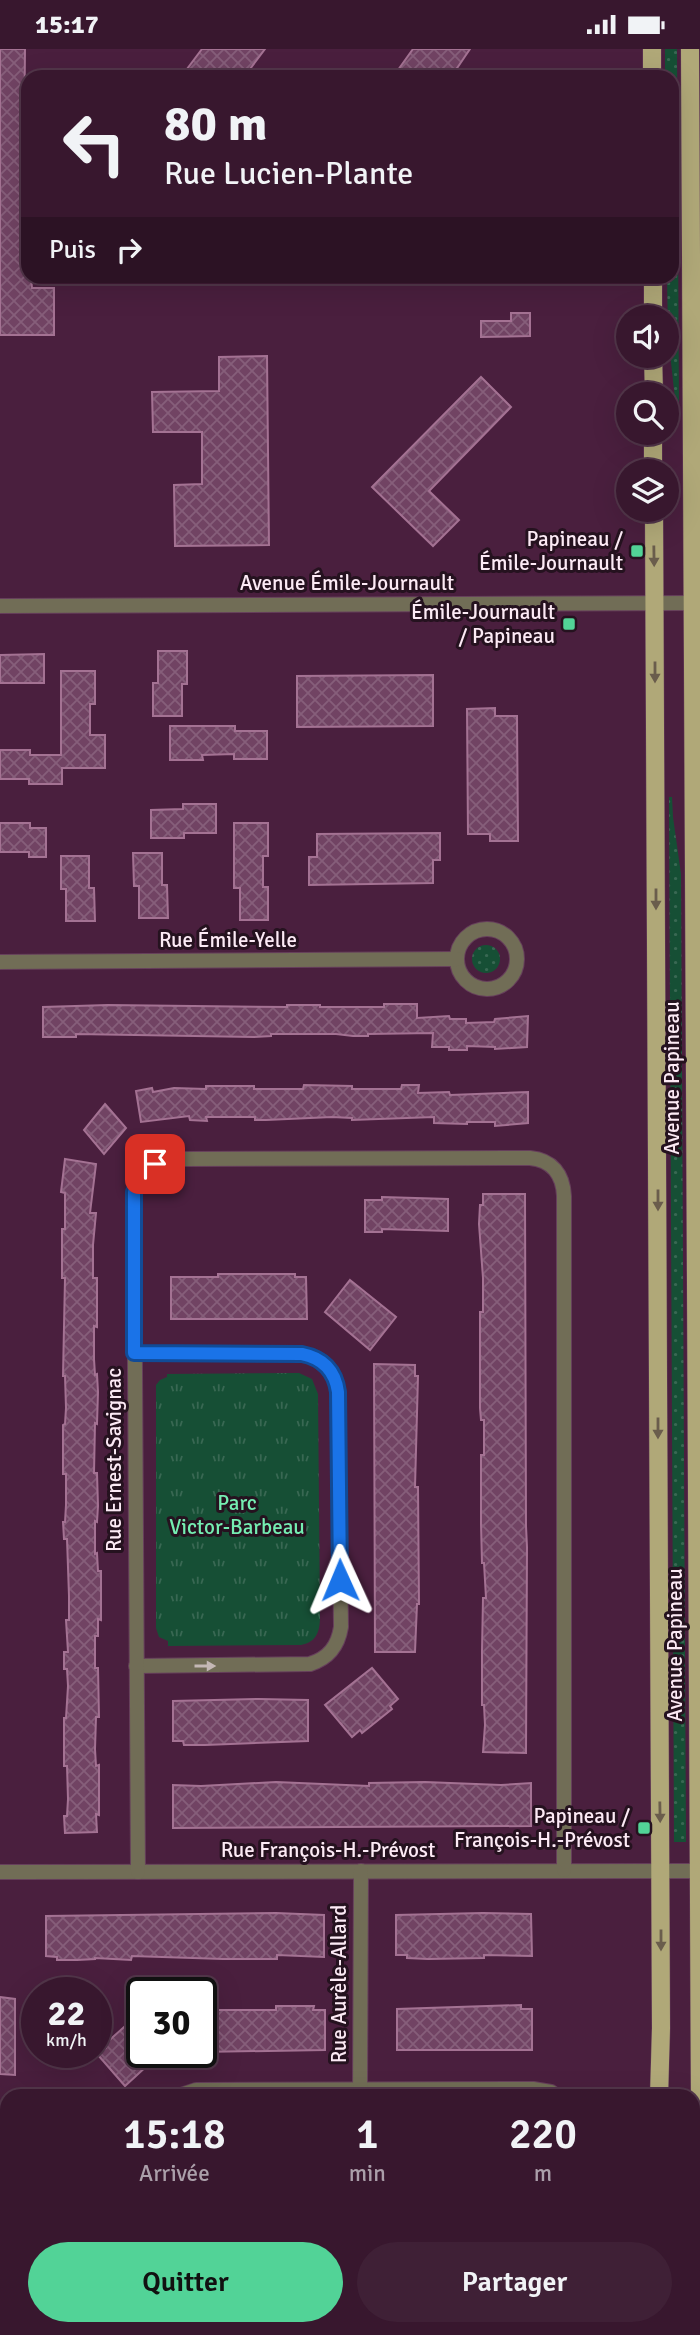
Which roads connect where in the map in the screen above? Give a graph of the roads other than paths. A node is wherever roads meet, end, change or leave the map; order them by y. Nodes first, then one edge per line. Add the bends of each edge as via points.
1 (652, 49) edge
2 (690, 49) edge
3 (652, 70) edge
4 (653, 284) edge
5 (653, 305) edge
6 (654, 522) edge
7 (655, 603) junction
8 (693, 603) junction
9 (0, 606) edge
10 (457, 959) junction
11 (0, 962) edge
12 (134, 1353) junction
13 (136, 1666) junction
14 (564, 1870) junction
15 (360, 1871) junction
16 (660, 1871) junction
17 (699, 1871) edge
18 (0, 1872) edge
19 (138, 1872) junction
20 (360, 2089) edge
21 (659, 2089) edge
22 (700, 2089) edge

1 - 3 main road
2 - 8 main road, Avenue Papineau
4 - 5 main road
6 -> 7 main road, Avenue Papineau
7 - 8 street, Avenue Émile-Journault
7 - 9 street, Avenue Émile-Journault
7 -> 16 main road, Avenue Papineau
8 - 17 main road, Avenue Papineau
10 - 10 street via 464,978 486,989 509,979 517,956 507,937 488,929 464,940
10 - 11 street, Rue Émile-Yelle
12 - 13 street, Rue Ernest-Savignac
13 -> 12 street via 310,1664 323,1659 336,1645 341,1601 338,1392 329,1368 302,1354
12 - 14 street, Rue Ernest-Savignac via 134,1192 141,1176 155,1164 181,1159 530,1158 554,1168 564,1196
13 - 19 street, Rue Ernest-Savignac
14 - 15 street, Rue François-H.-Prévost
14 - 16 street, Rue François-H.-Prévost
15 - 19 street, Rue François-H.-Prévost
15 - 20 street, Rue Aurèle-Allard
16 - 17 street, Rue François-H.-Prévost
16 -> 21 main road, Avenue Papineau
17 - 22 main road, Avenue Papineau
18 - 19 street, Rue François-H.-Prévost

